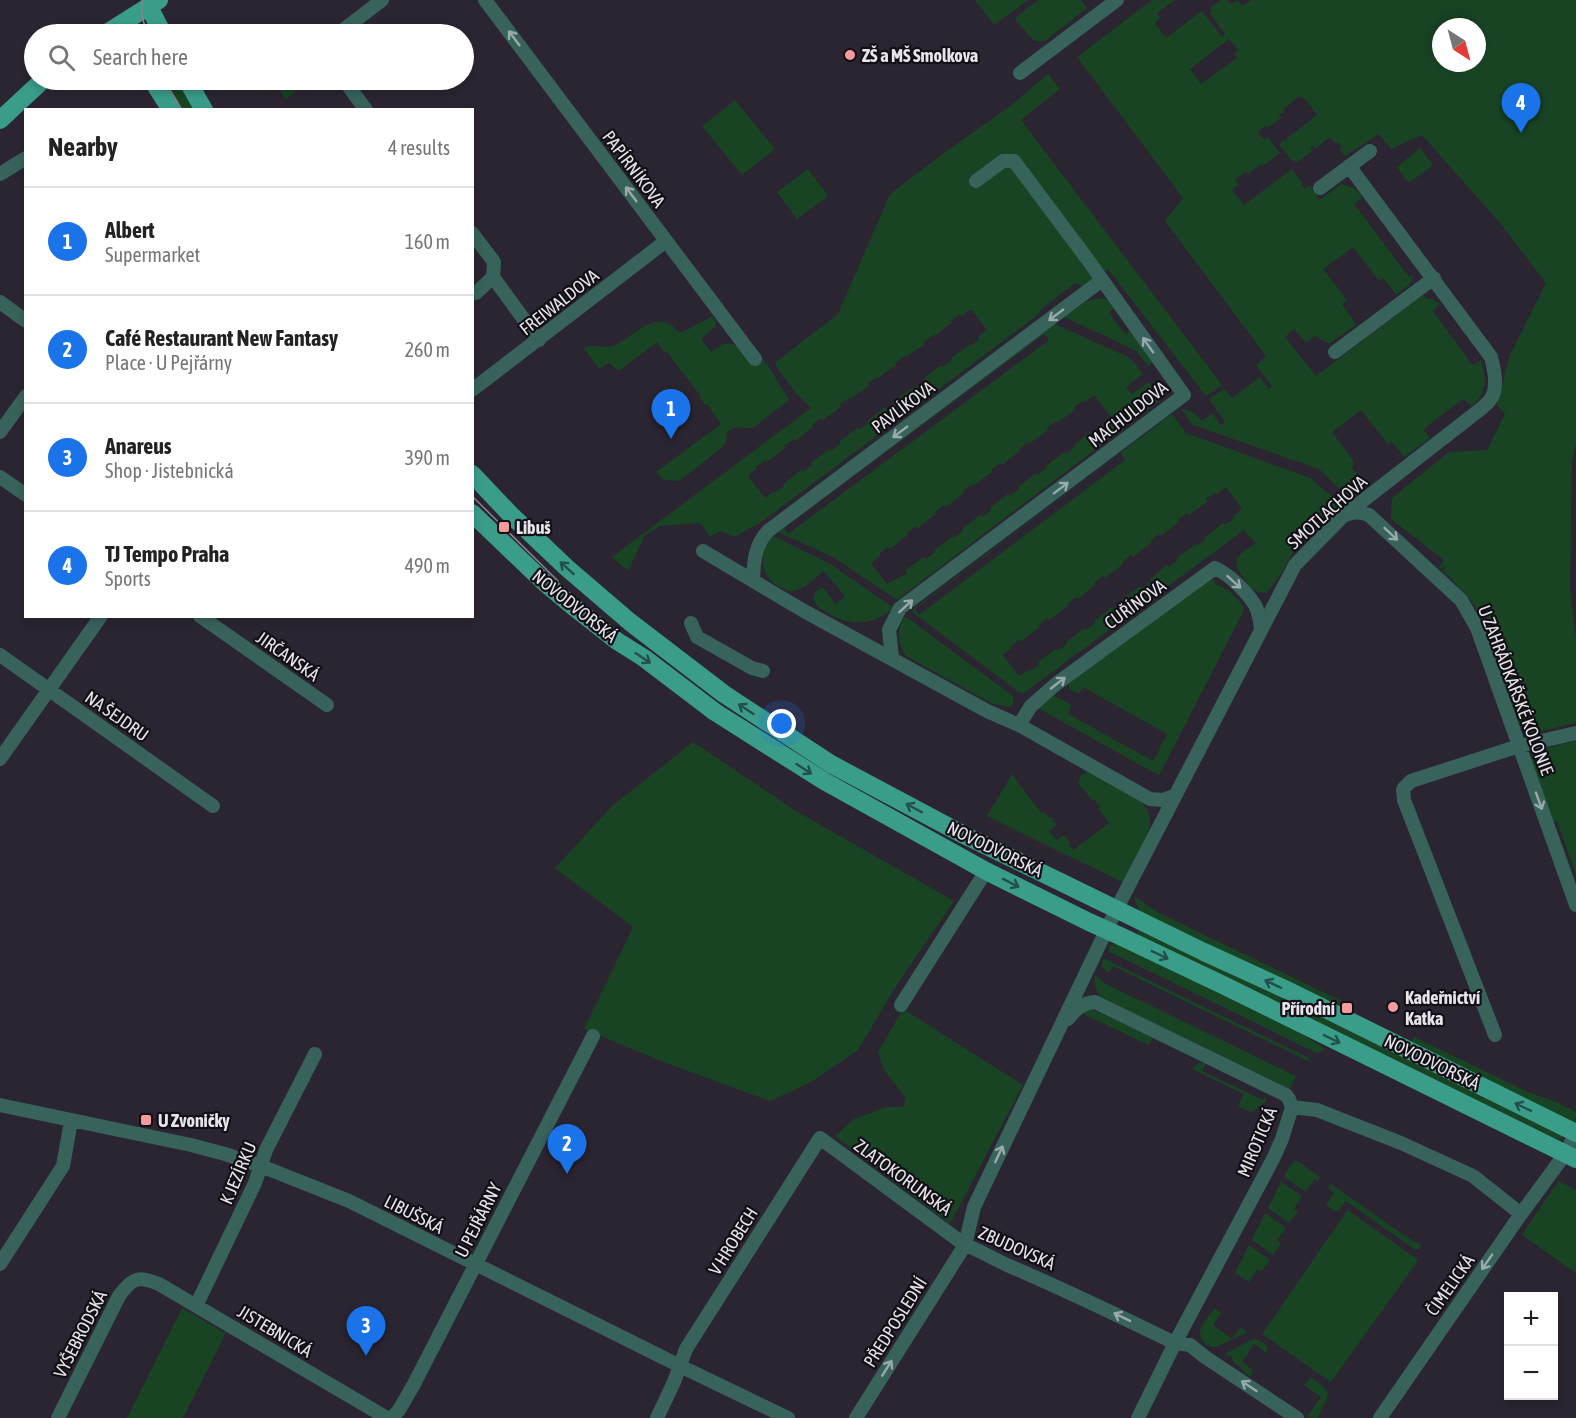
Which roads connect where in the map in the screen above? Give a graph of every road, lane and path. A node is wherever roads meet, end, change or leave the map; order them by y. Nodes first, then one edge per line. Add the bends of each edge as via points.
1 (382, 0) edge
2 (1117, 0) edge
3 (488, 3) edge
4 (154, 4) edge
5 (125, 24) edge
6 (160, 24) edge
7 (351, 24) edge
8 (1020, 73) dead end
9 (32, 90) edge
10 (158, 90) edge
11 (193, 90) edge
12 (351, 90) edge
13 (170, 108) edge
14 (203, 108) edge
15 (365, 108) edge
16 (0, 120) edge
17 (1370, 151) dead end
18 (24, 159) edge
19 (1349, 166) junction
20 (0, 174) edge
21 (976, 181) dead end
22 (1320, 188) dead end
23 (474, 236) edge
24 (666, 241) junction
25 (493, 277) junction
26 (1434, 278) junction
27 (1102, 280) junction
28 (476, 293) dead end
29 (0, 302) edge
30 (24, 320) edge
31 (539, 340) junction
32 (1335, 352) dead end
33 (755, 359) dead end
34 (474, 389) edge
35 (24, 399) edge
36 (0, 432) edge
37 (474, 476) edge
38 (0, 477) edge
39 (24, 494) edge
40 (474, 515) edge
41 (1342, 517) junction
42 (703, 551) dead end
43 (753, 579) junction
44 (1250, 599) junction
45 (1275, 602) junction
46 (100, 618) edge
47 (203, 618) edge
48 (691, 623) dead end
49 (1261, 629) junction
50 (0, 655) edge
51 (892, 658) junction
52 (763, 671) dead end
53 (49, 690) junction
54 (327, 705) dead end
55 (1019, 725) junction
56 (1576, 733) edge
57 (1519, 746) junction
58 (0, 759) edge
59 (1176, 795) junction
60 (1150, 799) junction
61 (213, 806) dead end
62 (1155, 835) junction
63 (986, 871) junction
64 (1576, 905) edge
65 (1117, 908) junction
66 (1107, 930) junction
67 (901, 1005) dead end
68 (1062, 1024) junction
69 (1495, 1035) dead end
70 (593, 1036) dead end
71 (315, 1054) dead end
72 (0, 1106) edge
73 (1292, 1107) junction
74 (71, 1121) junction
75 (1576, 1133) edge
76 (820, 1138) joint
77 (1571, 1156) edge
78 (261, 1166) junction
79 (1521, 1214) junction
80 (965, 1245) junction
81 (0, 1264) edge
82 (475, 1265) junction
83 (145, 1278) joint
84 (196, 1306) junction
85 (1175, 1343) junction
86 (680, 1366) junction
87 (58, 1418) edge
88 (387, 1418) edge
89 (392, 1418) edge
90 (657, 1418) edge
91 (788, 1418) edge
92 (856, 1418) edge
93 (1138, 1418) edge
94 (1297, 1418) edge
95 (1380, 1418) edge

1 - 7 street
2 - 8 street
24 -> 3 street, PAPÍRNÍKOVA
4 - 5 main road
4 - 6 main road
9 - 16 main road
10 - 13 main road
11 - 14 main road
12 - 15 street
17 - 19 street
18 - 20 street
19 - 22 street
19 - 26 street, SMOTLACHOVA
21 - 27 street, MACHULDOVA via 1003,161 1014,161
23 - 25 street via 494,261
24 - 31 street, FREIWALDOVA
24 - 33 street, PAPÍRNÍKOVA
25 - 28 street
25 - 31 street
26 - 32 street
26 - 41 street, SMOTLACHOVA via 1491,357 1495,377 1492,397
27 -> 43 street, PAVLÍKOVA via 768,531 756,546
51 -> 27 street, MACHULDOVA via 889,630 900,608 1184,395
29 - 30 street
31 - 34 street, FREIWALDOVA
35 - 36 street
65 -> 37 main road, NOVODVORSKÁ via 964,835 831,764 724,694 567,568
38 - 39 street
40 -> 63 main road, NOVODVORSKÁ via 575,608 715,712 824,782
41 - 45 street, SMOTLACHOVA via 1295,565
41 -> 57 street, U ZAHRÁDKÁŘSKÉ KOLONIE via 1361,512 1369,515 1461,600 1477,628
42 - 43 street
43 - 51 street
44 - 45 street via 1266,604
44 - 49 street, CUŘÍNOVA via 1256,606
55 -> 44 street, CUŘÍNOVA via 1030,706 1056,684 1215,568
45 - 49 street, SMOTLACHOVA
46 - 53 street
47 - 54 street, JIRČANSKÁ
48 - 52 street via 697,637
49 - 59 street, SMOTLACHOVA
50 - 53 street, NA ŠEJDRU
51 - 55 street
53 - 58 street
53 - 61 street, NA ŠEJDRU
55 - 60 street
56 - 57 street
57 -> 64 street, U ZAHRÁDKÁŘSKÉ KOLONIE
57 - 69 street via 1411,781 1403,789
59 - 60 street
59 - 62 street, SMOTLACHOVA
60 - 62 street via 1157,808
62 - 65 street, SMOTLACHOVA
63 -> 66 main road, NOVODVORSKÁ
63 - 67 street
65 - 66 street, ZBUDOVSKÁ
75 -> 65 main road, NOVODVORSKÁ
66 - 68 street, ZBUDOVSKÁ
66 -> 77 main road, NOVODVORSKÁ
68 - 73 street, ZBUDOVSKÁ via 1077,1008 1095,1002 1286,1095
80 -> 68 street, ZBUDOVSKÁ via 974,1207
70 - 82 street, U PEJŘÁRNY
71 - 78 street, K JEZÍRKU
72 - 74 street, LIBUŠSKÁ
73 - 79 street, MIROTICKÁ via 1323,1112 1473,1176
73 - 85 street, MIROTICKÁ via 1273,1160
74 - 78 street, LIBUŠSKÁ via 191,1145
74 - 81 street via 63,1166
75 - 77 street
76 - 80 street, ZLATOKORUNSKÁ
76 - 86 street, V HROBECH via 686,1349
77 - 79 street, ČIMELICKÁ via 1552,1173
78 - 82 street, LIBUŠSKÁ via 349,1201
78 - 84 street, K JEZÍRKU
79 -> 95 street, ČIMELICKÁ
85 -> 80 street, ZBUDOVSKÁ
92 -> 80 street, PŘEDPOSLEDNÍ
82 - 86 street, LIBUŠSKÁ
82 - 89 street, U PEJŘÁRNY via 414,1384
83 - 84 street, JISTEBNICKÁ
83 - 87 street, VYŠEBRODSKÁ via 125,1287 119,1296
84 - 88 street, JISTEBNICKÁ
85 - 93 street, MIROTICKÁ
94 -> 85 street via 1190,1345
86 - 90 street, V HROBECH
86 - 91 street, LIBUŠSKÁ

